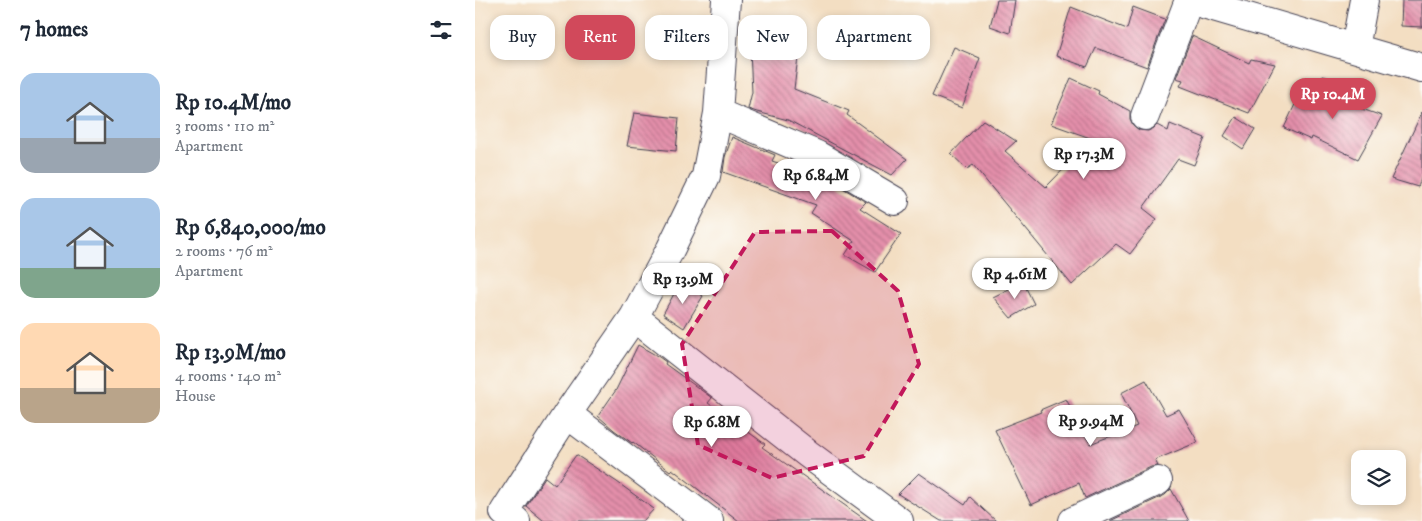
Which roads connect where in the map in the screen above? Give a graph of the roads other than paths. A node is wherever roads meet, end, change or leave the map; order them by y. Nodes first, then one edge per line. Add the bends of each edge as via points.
1 (726, 0) edge
2 (1190, 0) edge
3 (1364, 0) edge
4 (1355, 48) junction
5 (1422, 68) edge
6 (718, 113) junction
7 (1145, 116) dead end
8 (895, 201) dead end
9 (634, 317) junction
10 (567, 414) junction
11 (1158, 481) dead end
12 (507, 518) edge
13 (709, 521) edge
14 (899, 521) edge
15 (1073, 521) edge

1 - 6 street
2 - 4 street
2 - 7 street
3 - 4 street
4 - 5 street
6 - 8 street via 817,156
6 - 9 street via 705,176
9 - 10 street
9 - 14 street
10 - 12 street
10 - 13 street
11 - 15 street

